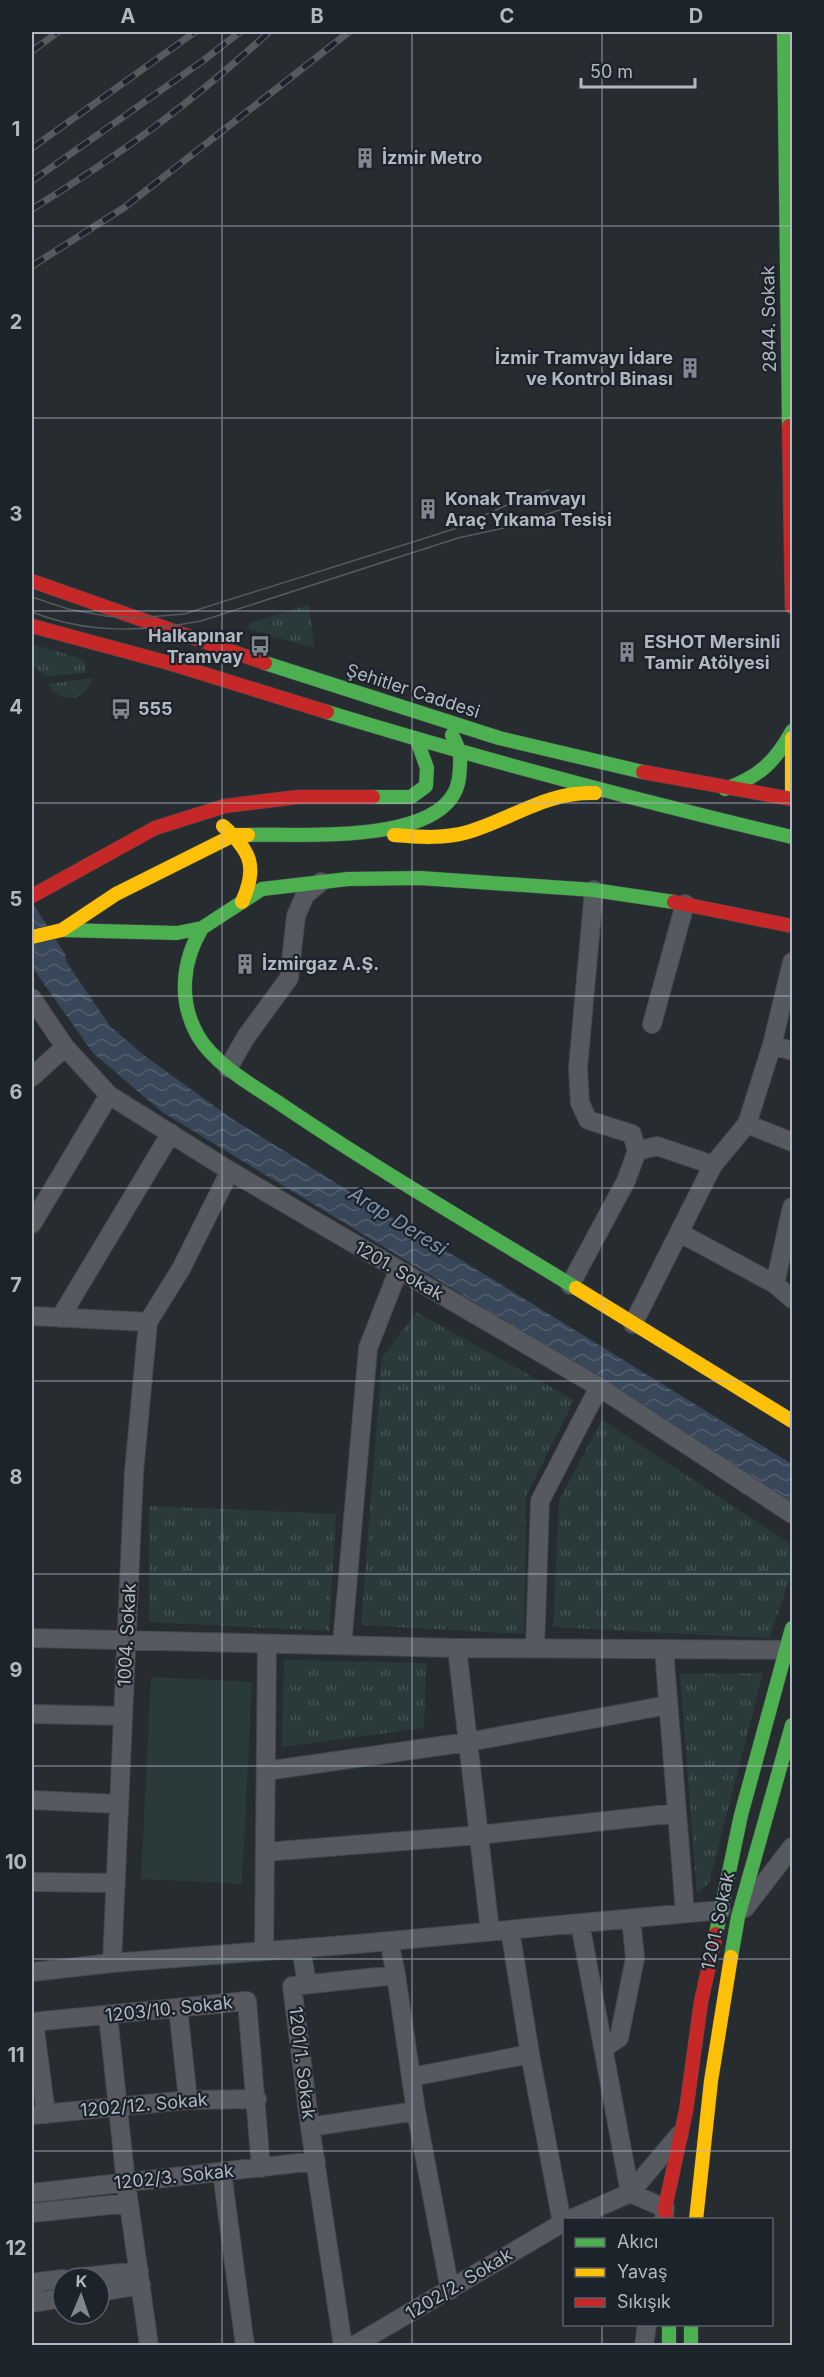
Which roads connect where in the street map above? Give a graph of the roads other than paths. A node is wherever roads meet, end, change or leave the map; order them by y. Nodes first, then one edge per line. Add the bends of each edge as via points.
1 (784, 32) edge
2 (32, 581) edge
3 (792, 607) edge
4 (32, 626) edge
5 (430, 717) junction
6 (792, 729) edge
7 (417, 740) junction
8 (462, 753) junction
9 (725, 789) junction
10 (792, 791) edge
11 (621, 797) junction
12 (792, 798) edge
13 (205, 811) junction
14 (361, 832) junction
15 (234, 835) junction
16 (792, 837) edge
17 (321, 882) junction
18 (594, 890) junction
19 (35, 894) edge
20 (242, 903) junction
21 (685, 904) junction
22 (792, 926) edge
23 (202, 928) junction
24 (62, 930) junction
25 (32, 938) edge
26 (792, 962) edge
27 (32, 998) edge
28 (652, 1024) dead end
29 (772, 1045) junction
30 (65, 1047) junction
31 (792, 1051) edge
32 (228, 1068) junction
33 (32, 1077) edge
34 (110, 1095) junction
35 (747, 1124) junction
36 (171, 1133) junction
37 (792, 1142) edge
38 (637, 1151) junction
39 (713, 1165) junction
40 (230, 1171) junction
41 (792, 1207) edge
42 (32, 1224) edge
43 (680, 1233) junction
44 (398, 1271) junction
45 (775, 1284) junction
46 (570, 1285) junction
47 (792, 1299) edge
48 (32, 1316) edge
49 (60, 1318) junction
50 (148, 1322) junction
51 (633, 1324) junction
52 (599, 1387) junction
53 (792, 1421) edge
54 (792, 1514) edge
55 (792, 1628) edge
56 (32, 1638) edge
57 (127, 1641) junction
58 (267, 1644) junction
59 (342, 1645) junction
60 (457, 1648) junction
61 (535, 1648) junction
62 (664, 1649) junction
63 (785, 1650) junction
64 (668, 1705) junction
65 (32, 1714) edge
66 (123, 1716) junction
67 (792, 1725) edge
68 (468, 1742) junction
69 (266, 1772) junction
70 (32, 1800) edge
71 (118, 1804) junction
72 (677, 1813) junction
73 (479, 1835) junction
74 (792, 1847) edge
75 (265, 1852) junction
76 (32, 1882) edge
77 (116, 1883) junction
78 (686, 1913) junction
79 (729, 1913) junction
80 (631, 1918) junction
81 (580, 1923) junction
82 (510, 1930) junction
83 (490, 1931) junction
84 (389, 1941) junction
85 (301, 1948) junction
86 (264, 1951) junction
87 (113, 1956) junction
88 (32, 1972) edge
89 (396, 1975) junction
90 (307, 1984) junction
91 (178, 2008) junction
92 (108, 2015) junction
93 (33, 2022) edge
94 (604, 2048) junction
95 (530, 2054) junction
96 (411, 2077) junction
97 (257, 2099) junction
98 (188, 2100) junction
99 (119, 2106) junction
100 (416, 2111) junction
101 (39, 2114) edge
102 (310, 2127) junction
103 (681, 2133) junction
104 (316, 2162) junction
105 (261, 2168) junction
106 (222, 2172) junction
107 (126, 2182) junction
108 (32, 2193) edge
109 (630, 2193) junction
110 (129, 2202) junction
111 (32, 2213) edge
112 (666, 2217) edge
113 (564, 2218) edge
114 (572, 2218) edge
115 (696, 2218) edge
116 (563, 2222) edge
117 (111, 2278) edge
118 (140, 2278) junction
119 (51, 2280) edge
120 (111, 2288) edge
121 (32, 2290) edge
122 (450, 2290) junction
123 (51, 2300) edge
124 (32, 2303) edge
125 (647, 2326) edge
126 (669, 2326) edge
127 (691, 2326) edge
128 (149, 2346) edge
129 (245, 2346) edge
130 (343, 2346) edge
131 (353, 2346) edge
132 (644, 2346) edge
133 (669, 2346) edge
134 (691, 2346) edge

1 - 3 main road, 2844. Sokak
2 - 5 main road, Şehitler Caddesi
4 - 7 main road via 169,663
5 - 8 main road via 458,741
5 - 9 main road, Şehitler Caddesi via 499,738
6 - 9 main road via 776,762 749,781
6 - 10 main road
7 - 8 main road
7 - 13 main road via 428,766 428,777 426,786 411,797 298,797 249,801
8 - 11 main road
8 - 14 main road via 457,791 441,811 405,826
9 - 12 main road, Şehitler Caddesi
11 - 14 main road via 584,792 564,794 455,835 412,837
11 - 16 main road
13 - 15 main road
13 - 19 main road via 155,828
14 - 15 main road
15 - 20 main road via 251,859 253,873
15 - 24 main road via 116,894
17 - 18 main road via 420,878
17 - 20 main road via 262,889
17 - 32 street via 305,895 296,916 289,978
18 - 21 main road
18 - 38 street via 578,1068 580,1103 588,1120 632,1134
20 - 23 main road
21 - 22 main road
21 - 28 street
23 - 24 main road via 177,933
23 - 32 main road via 190,948 184,988 187,1005 199,1036
24 - 25 main road
26 - 29 street
27 - 30 street, 1201. Sokak
29 - 31 street
29 - 35 street
30 - 33 street
30 - 34 street, 1201. Sokak
32 - 46 main road via 319,1130
34 - 36 street, 1201. Sokak
34 - 42 street
35 - 37 street
35 - 39 street
36 - 40 street, 1201. Sokak
36 - 49 street
38 - 39 street via 657,1146
38 - 46 street via 626,1181
39 - 43 street
40 - 44 street, 1201. Sokak
40 - 50 street via 182,1269
41 - 45 street
43 - 45 street
43 - 51 street
44 - 52 street, 1201. Sokak
44 - 59 street via 368,1348
45 - 47 street
46 - 51 main road
48 - 49 street
49 - 50 street
50 - 57 street, 1004. Sokak via 134,1472
51 - 53 main road
52 - 54 street, 1201. Sokak
52 - 61 street via 540,1501
55 - 63 main road, 1201. Sokak
56 - 57 street
57 - 58 street
57 - 66 street, 1004. Sokak
58 - 59 street
58 - 69 street
59 - 60 street
60 - 61 street
60 - 68 street
61 - 62 street
62 - 63 street
62 - 64 street
63 - 79 main road, 1201. Sokak via 741,1815
64 - 68 street
64 - 72 street
65 - 66 street
66 - 71 street, 1004. Sokak
67 - 79 main road, 1201. Sokak
68 - 69 street
68 - 73 street
69 - 75 street
70 - 71 street
71 - 77 street, 1004. Sokak
72 - 73 street
72 - 78 street
73 - 75 street
73 - 83 street
74 - 79 street, 1201. Sokak
75 - 86 street
76 - 77 street
77 - 87 street, 1004. Sokak
78 - 79 street
78 - 80 street
79 - 103 main road, 1201. Sokak via 701,2002
79 - 115 main road, 1201. Sokak
80 - 81 street
80 - 94 street via 635,1958 619,2038
81 - 82 street
81 - 94 street
82 - 83 street
82 - 95 street
83 - 84 street
84 - 85 street
84 - 89 street
85 - 86 street
85 - 90 street
86 - 87 street
87 - 88 street
89 - 90 street, 1201/1. Sokak
89 - 96 street
90 - 102 street, 1201/1. Sokak via 292,1986
91 - 92 street, 1203/10. Sokak
91 - 97 street, 1203/10. Sokak via 247,2001
91 - 98 street
92 - 93 street, 1203/10. Sokak
92 - 99 street
93 - 101 street
94 - 109 street
95 - 96 street
95 - 113 street
96 - 100 street
97 - 98 street, 1202/12. Sokak
97 - 105 street, 1203/10. Sokak
98 - 99 street, 1202/12. Sokak
99 - 101 street, 1202/12. Sokak
99 - 107 street
100 - 102 street
100 - 122 street
102 - 104 street, 1201/1. Sokak
103 - 109 street, 1202/2. Sokak
103 - 112 main road, 1201. Sokak
104 - 105 street, 1202/3. Sokak
104 - 130 street, 1201/1. Sokak
105 - 106 street, 1202/3. Sokak
106 - 107 street, 1202/3. Sokak
106 - 129 street
107 - 108 street, 1202/3. Sokak
107 - 110 street
109 - 112 street
109 - 114 street, 1202/2. Sokak
110 - 111 street, 1202/3. Sokak
110 - 118 street
116 - 122 street, 1202/2. Sokak
117 - 118 street
118 - 120 street
118 - 128 street
119 - 121 street via 39,2282
122 - 131 street, 1202/2. Sokak
123 - 124 street
125 - 132 street
126 - 133 main road
127 - 134 main road

